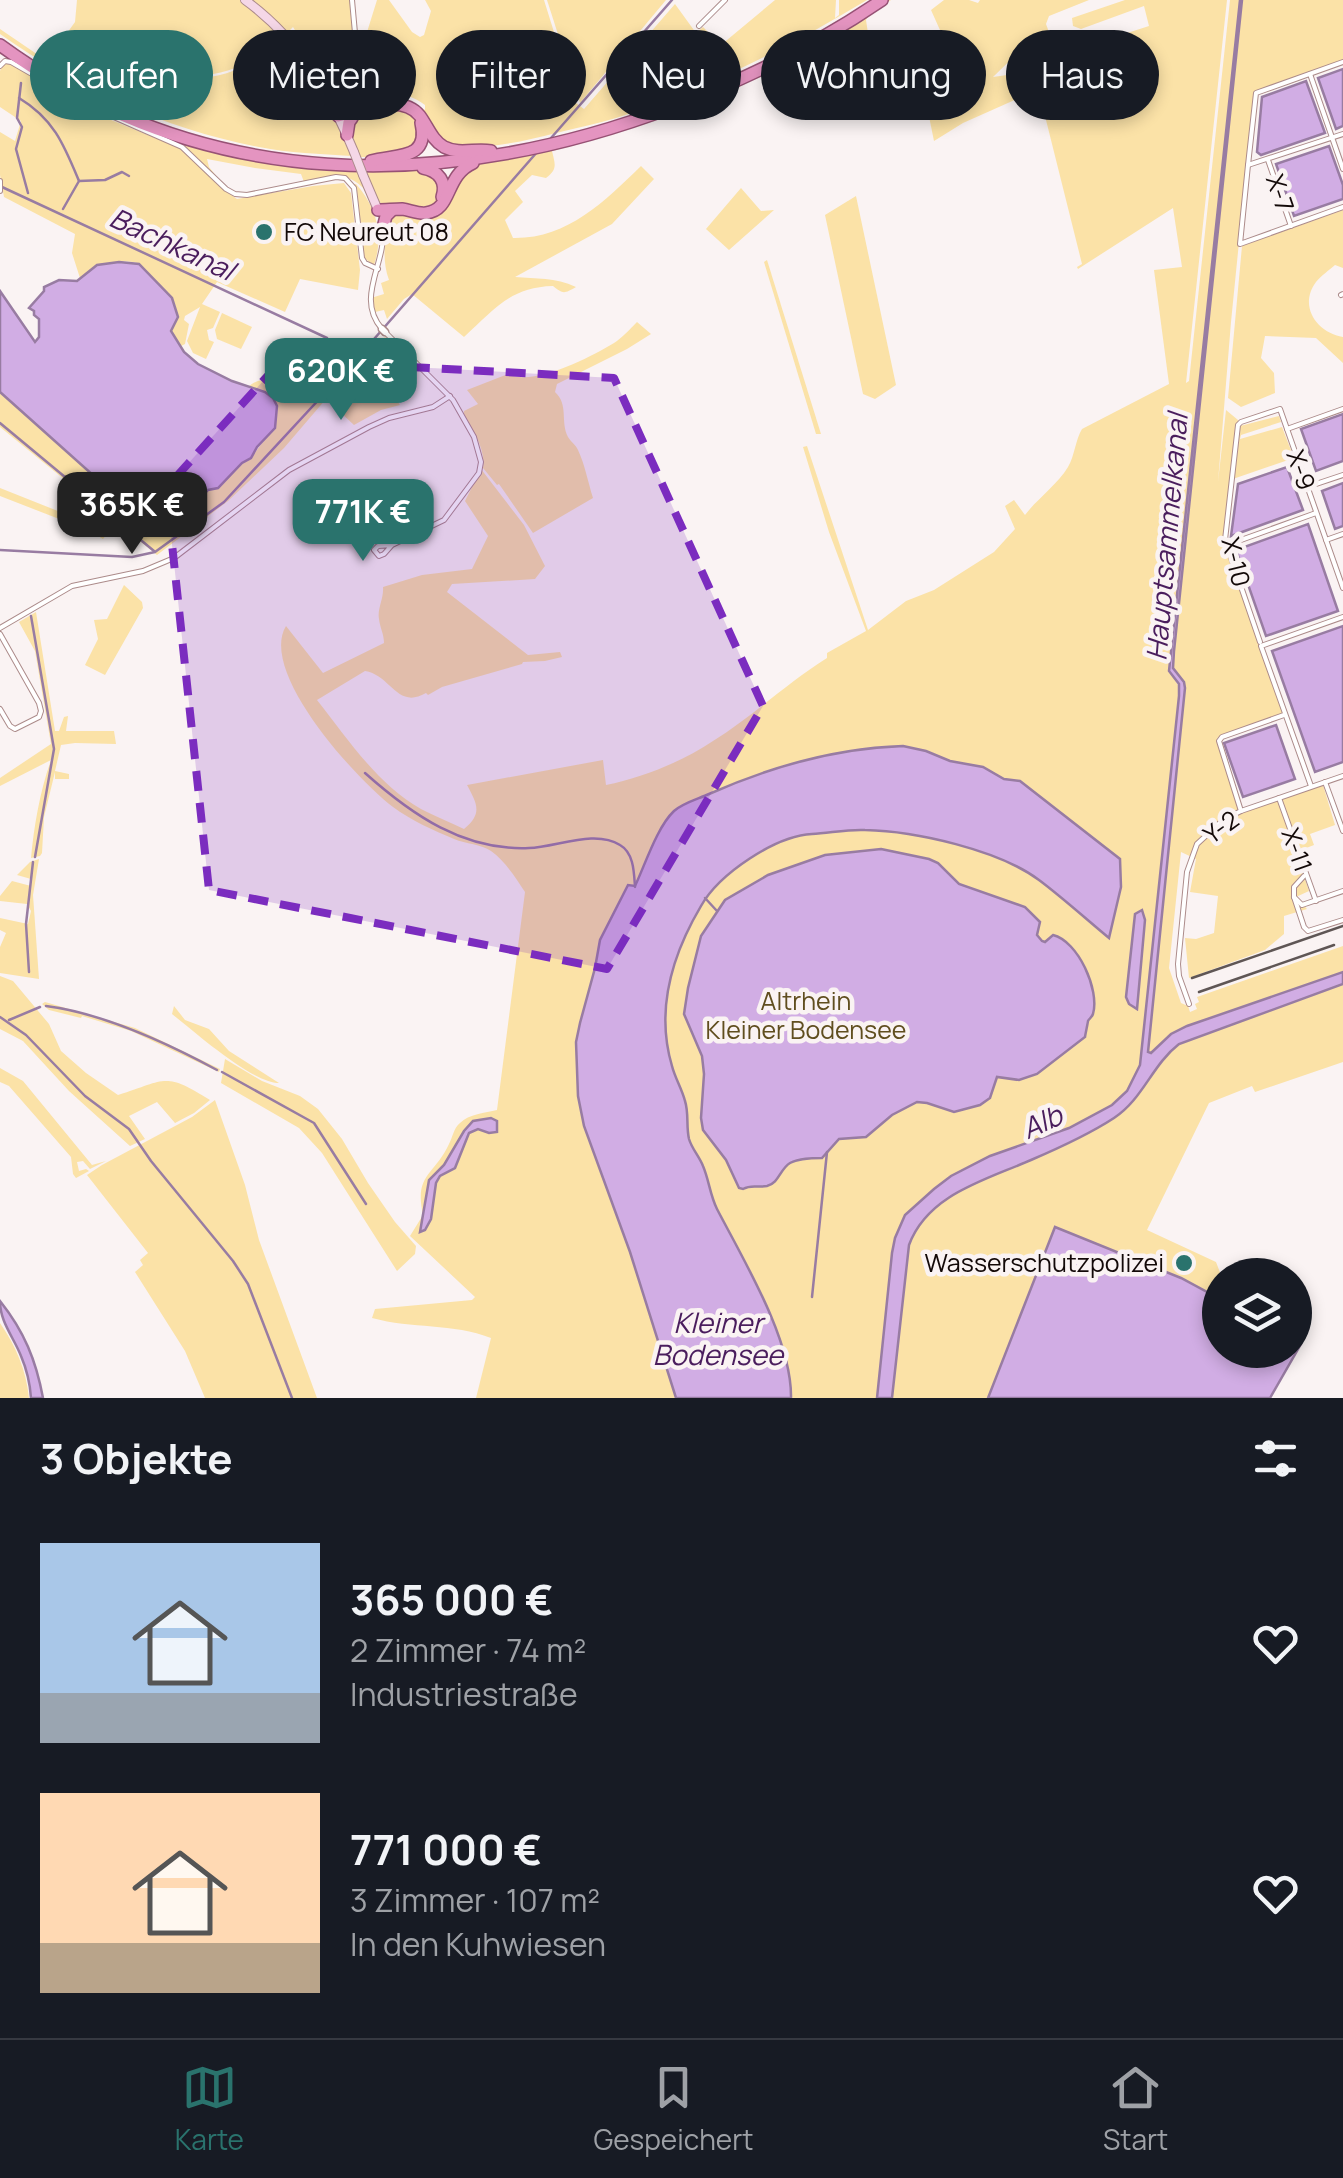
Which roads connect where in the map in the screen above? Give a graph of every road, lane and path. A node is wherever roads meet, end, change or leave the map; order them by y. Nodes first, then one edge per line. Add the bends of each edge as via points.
1 (245, 0) edge
2 (352, 0) edge
3 (726, 0) edge
4 (872, 0) edge
5 (882, 0) edge
6 (699, 26) dead end
7 (281, 30) edge
8 (355, 30) edge
9 (0, 41) edge
10 (1343, 62) edge
11 (0, 66) edge
12 (1310, 74) junction
13 (416, 112) edge
14 (416, 116) edge
15 (345, 120) edge
16 (1343, 134) edge
17 (347, 135) joint
18 (1332, 138) junction
19 (548, 142) junction
20 (488, 154) junction
21 (1268, 160) junction
22 (371, 161) junction
23 (1250, 165) junction
24 (404, 166) junction
25 (1343, 169) edge
26 (1343, 207) edge
27 (382, 209) junction
28 (1291, 226) junction
29 (383, 228) joint
30 (378, 269) junction
31 (450, 396) junction
32 (1343, 409) edge
33 (1241, 422) joint
34 (1287, 429) junction
35 (1343, 475) edge
36 (1307, 487) junction
37 (1316, 513) junction
38 (1343, 534) edge
39 (1326, 540) junction
40 (392, 545) dead end
41 (1226, 545) junction
42 (1343, 586) edge
43 (1343, 617) edge
44 (0, 631) edge
45 (1261, 644) junction
46 (0, 709) edge
47 (1285, 715) junction
48 (1343, 776) edge
49 (1326, 782) junction
50 (1311, 787) junction
51 (1278, 798) junction
52 (1241, 811) junction
53 (1343, 831) edge
54 (1306, 874) junction
55 (1343, 891) edge
56 (1294, 897) junction
57 (1316, 901) junction
58 (1343, 920) edge
59 (1189, 1004) dead end

1 - 7 main road
2 - 8 street
3 - 6 street
4 - 19 highway via 712,86
5 - 19 highway via 713,91
9 - 22 highway via 90,93 186,132 287,155
9 - 24 highway via 87,98 186,138 296,162
10 - 12 street
11 - 30 street via 11,62 84,104 182,146 232,193 347,179 354,188 362,258
12 - 18 street
12 - 23 street via 1256,93
13 - 20 highway via 444,146
14 - 22 highway via 422,138 412,152
15 - 17 highway
16 - 18 street
17 - 27 main road, bridge
18 - 21 street
18 - 25 street
19 - 20 highway
20 - 22 highway
20 - 24 highway
20 - 27 highway via 460,170 435,210
21 - 23 street
21 - 28 street, X-7
23 - 28 street via 1240,244
24 - 27 highway via 440,176 440,202
26 - 28 street
27 - 29 highway
29 - 30 street
30 - 31 street via 370,302 374,318
31 - 40 street via 478,448 480,469 444,520
31 - 44 street via 382,421 289,470 174,558 72,586
32 - 34 street
33 - 34 street, X-9 via 1280,408
33 - 41 street, X-10
34 - 36 street, X-9
35 - 36 street
36 - 37 street, X-9
37 - 39 street, X-9
37 - 41 street
38 - 39 street
39 - 42 street, X-9
41 - 45 street, X-10
43 - 45 street
44 - 46 street via 41,711 15,729
45 - 47 street, X-10
47 - 50 street, X-10
47 - 52 street via 1219,741
48 - 49 street, Y-2
49 - 50 street, Y-2
49 - 53 street
50 - 51 street, Y-2
51 - 52 street, Y-2
51 - 54 street, X-11
52 - 59 street, Y-2 via 1208,832 1190,862 1178,964
54 - 56 street via 1294,886
54 - 57 street, X-11
55 - 57 street
56 - 57 street via 1302,905
56 - 58 street via 1308,931

